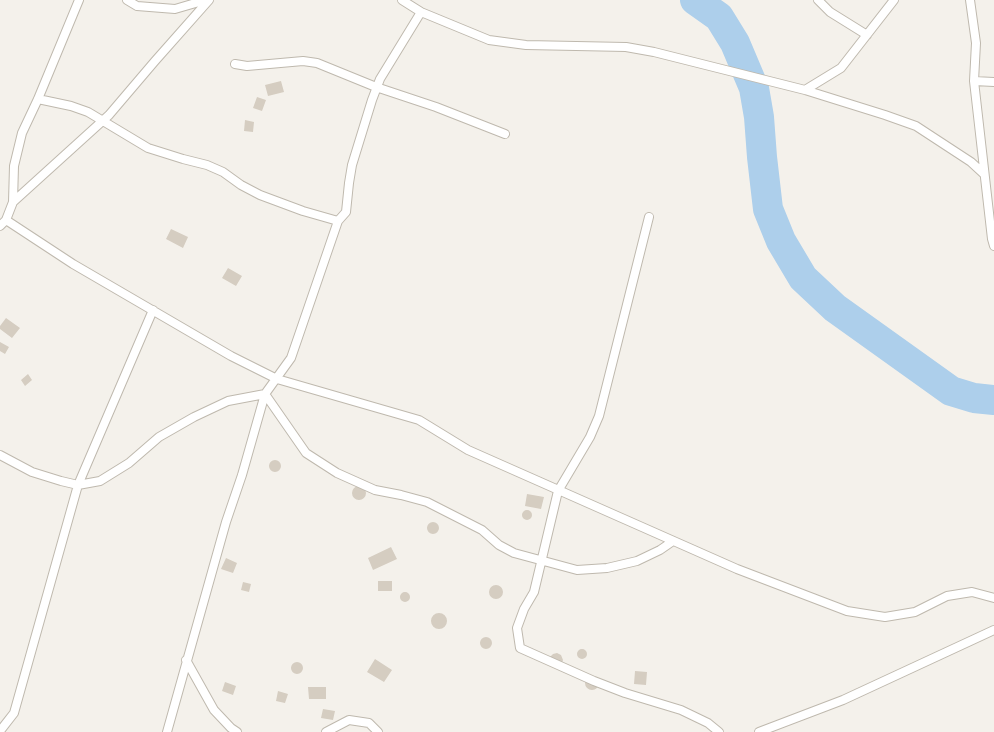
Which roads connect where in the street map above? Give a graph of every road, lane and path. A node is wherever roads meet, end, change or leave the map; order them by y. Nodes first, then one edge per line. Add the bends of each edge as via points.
1 (79, 0) edge
2 (127, 0) edge
3 (208, 0) edge
4 (402, 0) edge
5 (818, 0) edge
6 (894, 0) edge
7 (970, 0) edge
8 (420, 12) junction
9 (867, 35) junction
10 (235, 64) dead end
11 (974, 81) junction
12 (994, 82) edge
13 (376, 87) junction
14 (805, 90) junction
15 (38, 99) junction
16 (103, 121) junction
17 (505, 134) dead end
18 (984, 174) junction
19 (13, 202) junction
20 (649, 217) dead end
21 (338, 221) junction
22 (3, 223) edge
23 (994, 246) edge
24 (153, 310) junction
25 (277, 379) junction
26 (265, 394) junction
27 (0, 455) edge
28 (78, 485) junction
29 (558, 491) junction
30 (674, 542) junction
31 (542, 561) junction
32 (994, 598) edge
33 (994, 630) edge
34 (186, 660) junction
35 (0, 730) edge
36 (166, 732) edge
37 (238, 732) edge
38 (326, 732) edge
39 (378, 732) edge
40 (719, 732) edge
41 (759, 732) edge

1 - 15 lane
2 - 3 lane via 137,6 175,9
3 - 16 lane
4 - 8 lane
5 - 9 lane via 830,12
6 - 9 lane
7 - 11 lane via 976,42
8 - 13 lane
8 - 14 lane via 489,40 654,52
9 - 14 lane via 841,68
10 - 13 lane via 317,63
11 - 12 lane
11 - 18 lane
13 - 17 lane
13 - 21 lane via 352,165 346,212
14 - 18 lane via 916,126
15 - 16 lane via 71,106
15 - 19 lane via 22,132 14,166
16 - 19 lane
16 - 21 lane via 148,148 207,165 260,195
18 - 23 lane
19 - 22 lane
20 - 29 lane via 599,416
21 - 25 lane via 291,358
22 - 24 lane
24 - 25 lane
24 - 28 lane
25 - 26 lane
25 - 29 lane via 419,420 468,450
26 - 28 lane via 228,401 194,417 159,437 129,463 100,481
26 - 31 lane via 306,454 375,490 427,502 482,530 514,553
26 - 34 lane
27 - 28 lane via 32,472
28 - 35 lane via 14,713
29 - 30 lane
29 - 31 lane
30 - 31 lane via 637,561 607,568 577,570
30 - 32 lane via 847,611 885,617 915,612 947,596 972,592
31 - 40 lane via 534,592 516,628 520,648 625,693 681,710
33 - 41 lane via 843,700
34 - 36 lane
34 - 37 lane via 214,710
38 - 39 lane via 349,720 369,723

